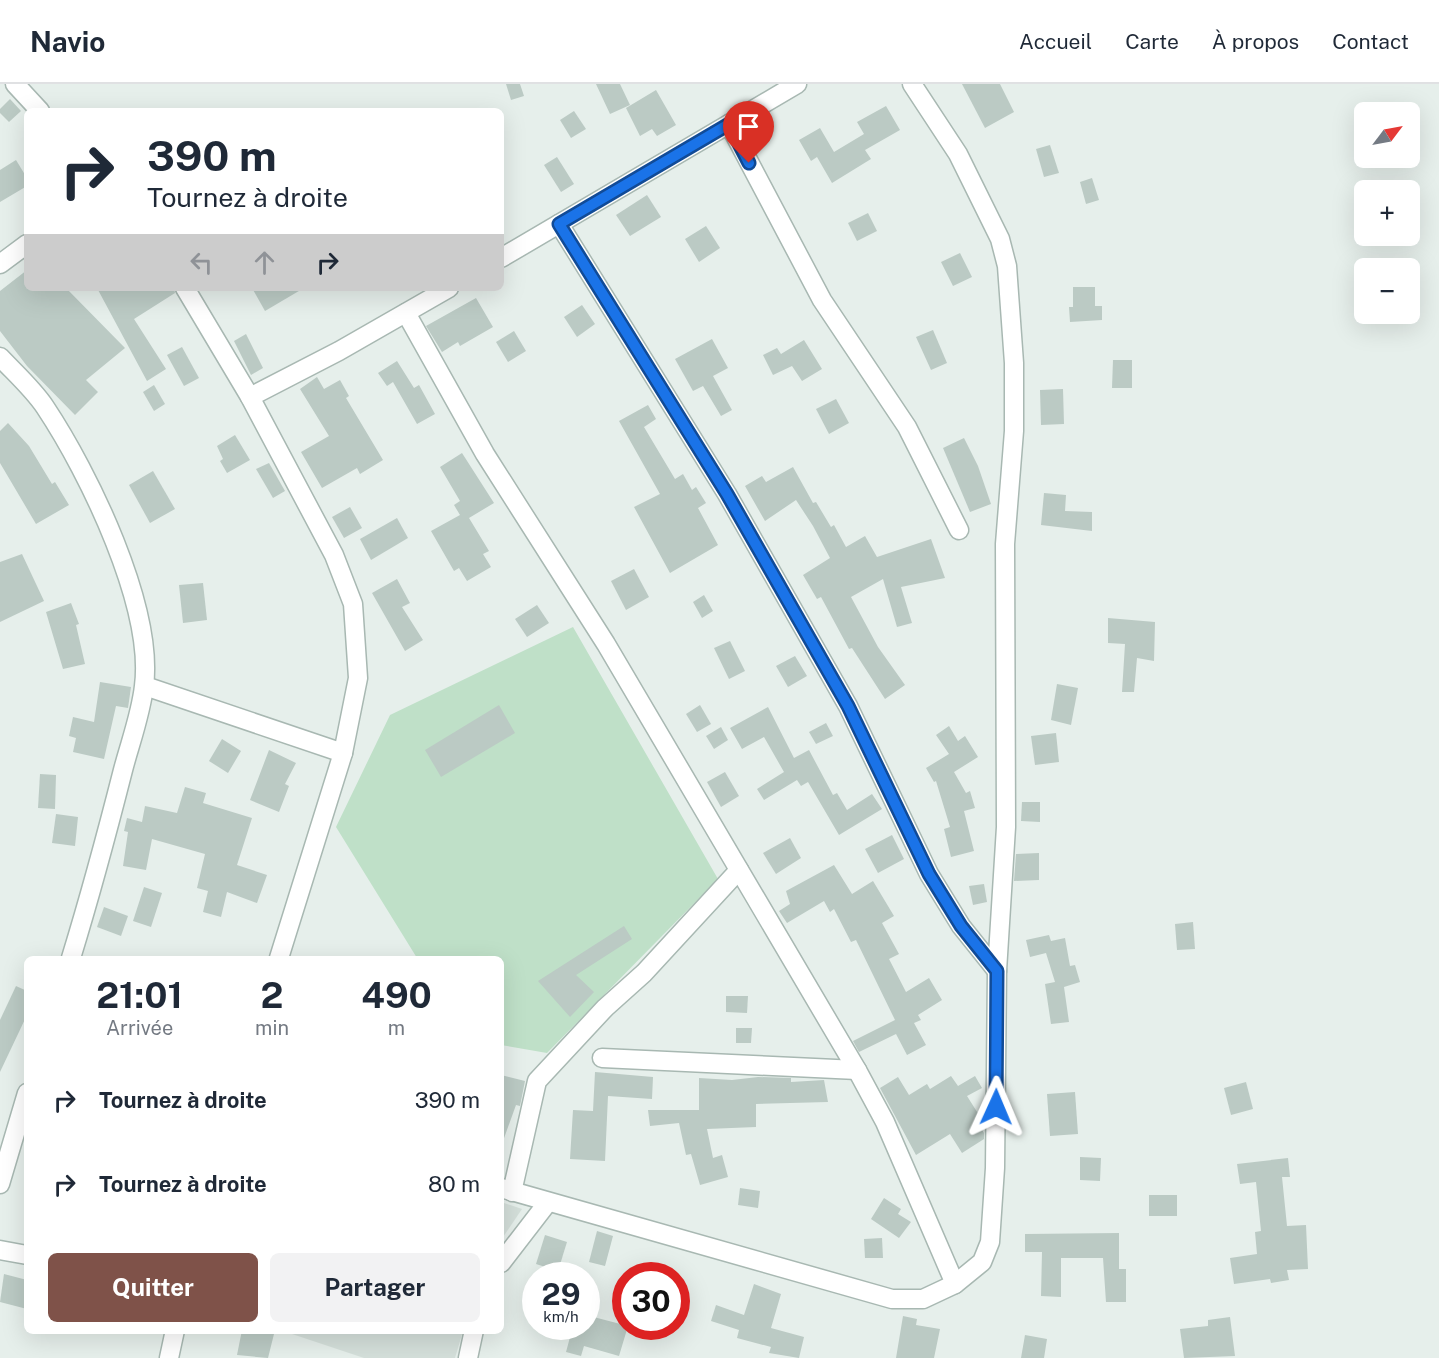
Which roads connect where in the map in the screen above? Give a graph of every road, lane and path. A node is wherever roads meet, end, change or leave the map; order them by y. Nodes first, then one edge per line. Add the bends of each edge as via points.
1 (15, 84) edge
2 (797, 84) edge
3 (912, 84) edge
4 (37, 108) edge
5 (729, 124) junction
6 (559, 224) junction
7 (24, 246) edge
8 (504, 256) edge
9 (0, 264) edge
10 (187, 291) edge
11 (444, 291) edge
12 (406, 313) junction
13 (0, 357) edge
14 (250, 397) junction
15 (959, 530) dead end
16 (145, 686) junction
17 (343, 753) junction
18 (739, 870) junction
19 (72, 956) edge
20 (280, 956) edge
21 (997, 971) junction
22 (602, 1058) dead end
23 (857, 1070) junction
24 (24, 1104) edge
25 (0, 1184) edge
26 (506, 1190) edge
27 (548, 1202) junction
28 (0, 1250) edge
29 (24, 1254) edge
30 (504, 1259) edge
31 (955, 1284) junction
32 (174, 1334) edge
33 (473, 1334) edge
34 (170, 1358) edge
35 (468, 1358) edge

1 - 4 street
2 - 5 street
3 - 21 street via 958,154 991,217 1006,266 1014,363 1014,431 1005,544 1006,827
5 - 6 street
5 - 15 street via 822,300 907,427
6 - 8 street
6 - 21 street via 727,494 848,706 929,874 961,926
7 - 9 street
10 - 14 street
11 - 12 street
12 - 14 street
12 - 18 street via 485,454 612,654
13 - 16 street via 45,406 92,490 138,615
14 - 17 street via 334,555 353,604 358,678
16 - 17 street
16 - 19 street via 98,871
17 - 20 street
18 - 23 street
18 - 26 street via 537,1081
21 - 31 street via 995,1168 990,1242 981,1262
22 - 23 street
23 - 31 street via 885,1122
24 - 25 street
26 - 27 street
27 - 30 street
27 - 31 street via 892,1299 923,1299
28 - 29 street
32 - 34 street
33 - 35 street

